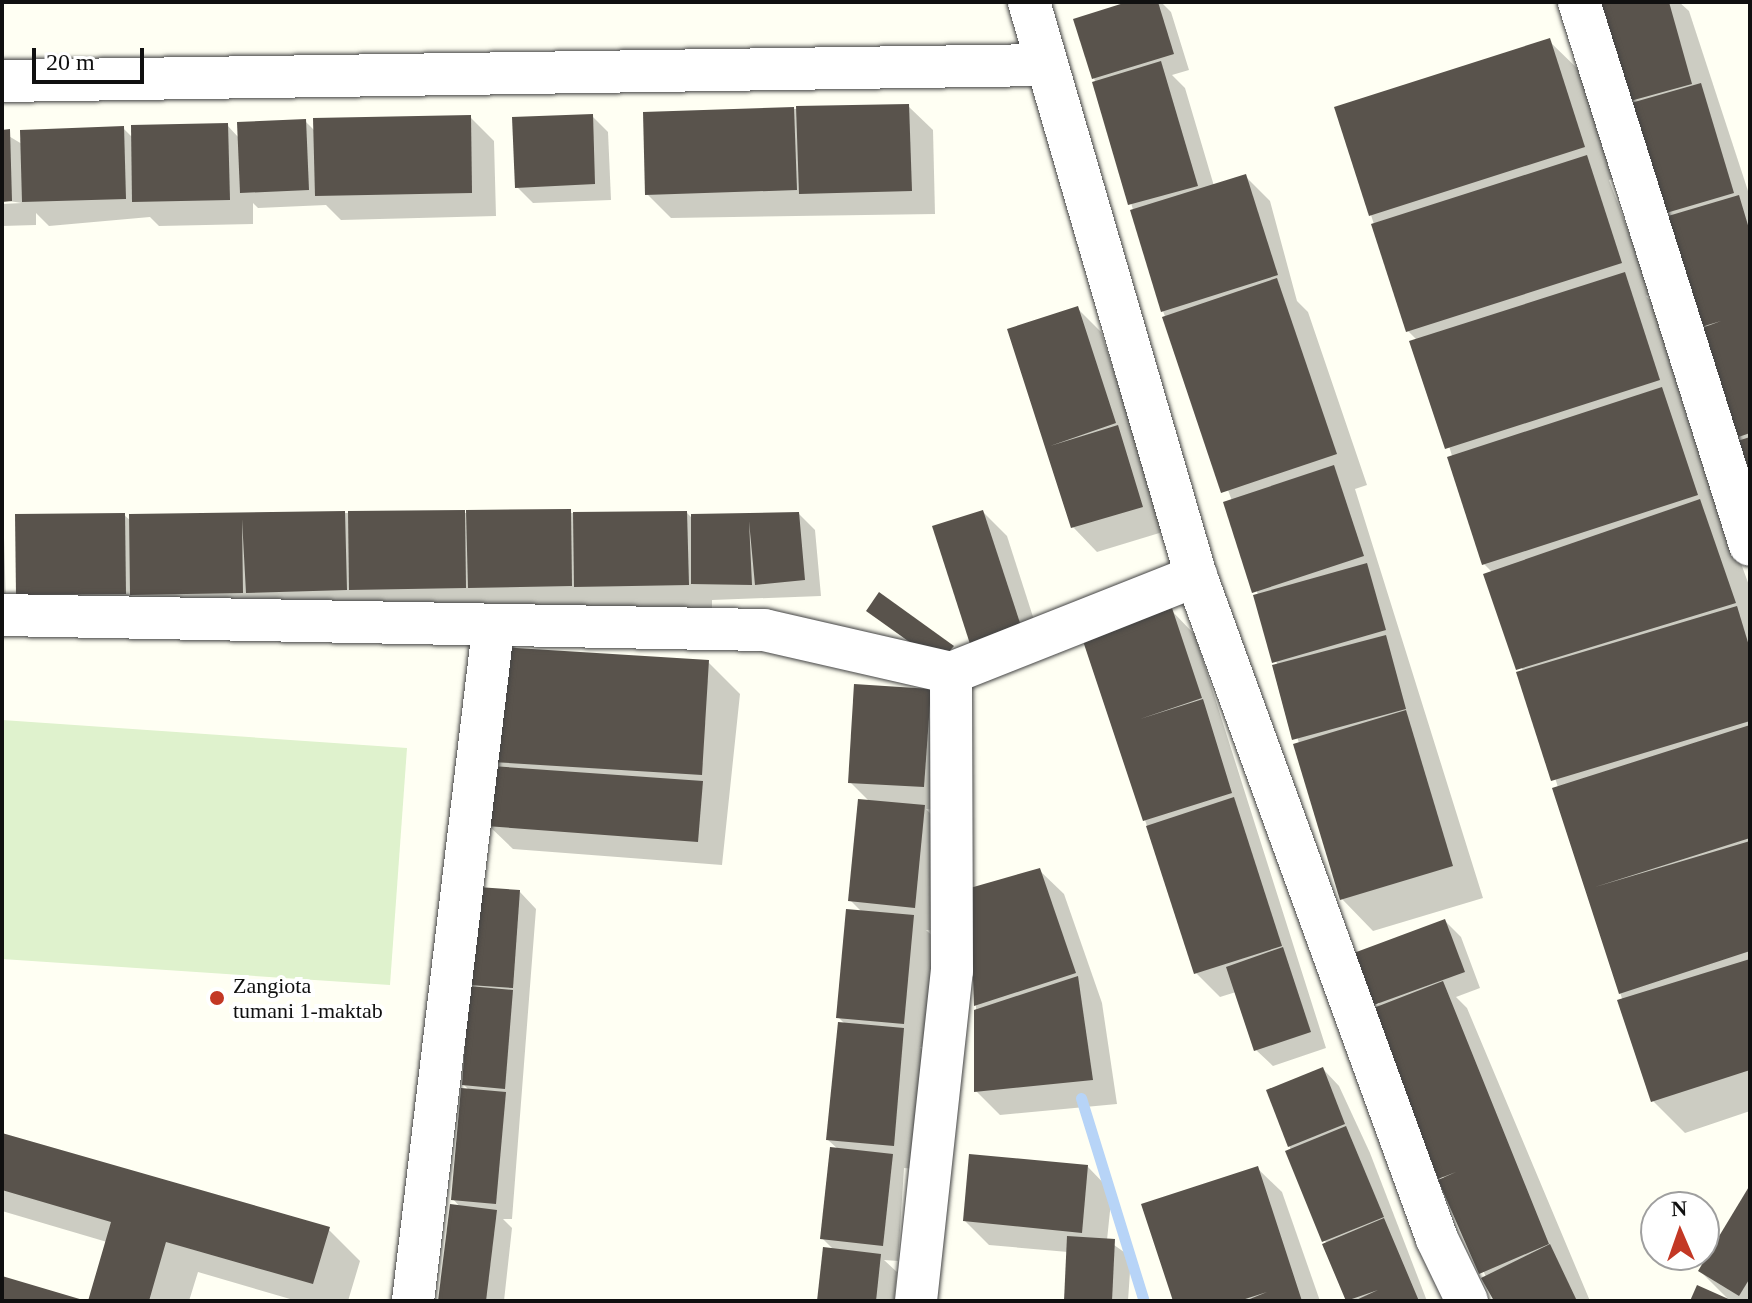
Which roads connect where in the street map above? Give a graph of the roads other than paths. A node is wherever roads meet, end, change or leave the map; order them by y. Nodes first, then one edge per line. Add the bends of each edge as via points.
1 (1029, 2) edge
2 (1579, 2) edge
3 (1044, 65) junction
4 (2, 81) edge
5 (1750, 545) edge
6 (1196, 576) junction
7 (2, 615) edge
8 (493, 629) junction
9 (951, 673) junction
10 (413, 1301) edge
11 (916, 1301) edge
12 (1467, 1301) edge

1 - 3 street
2 - 5 street
3 - 4 street
3 - 6 street
6 - 9 street
6 - 12 street via 1437,1239
7 - 8 street
8 - 9 street via 764,630
8 - 10 street
9 - 11 street via 952,971

